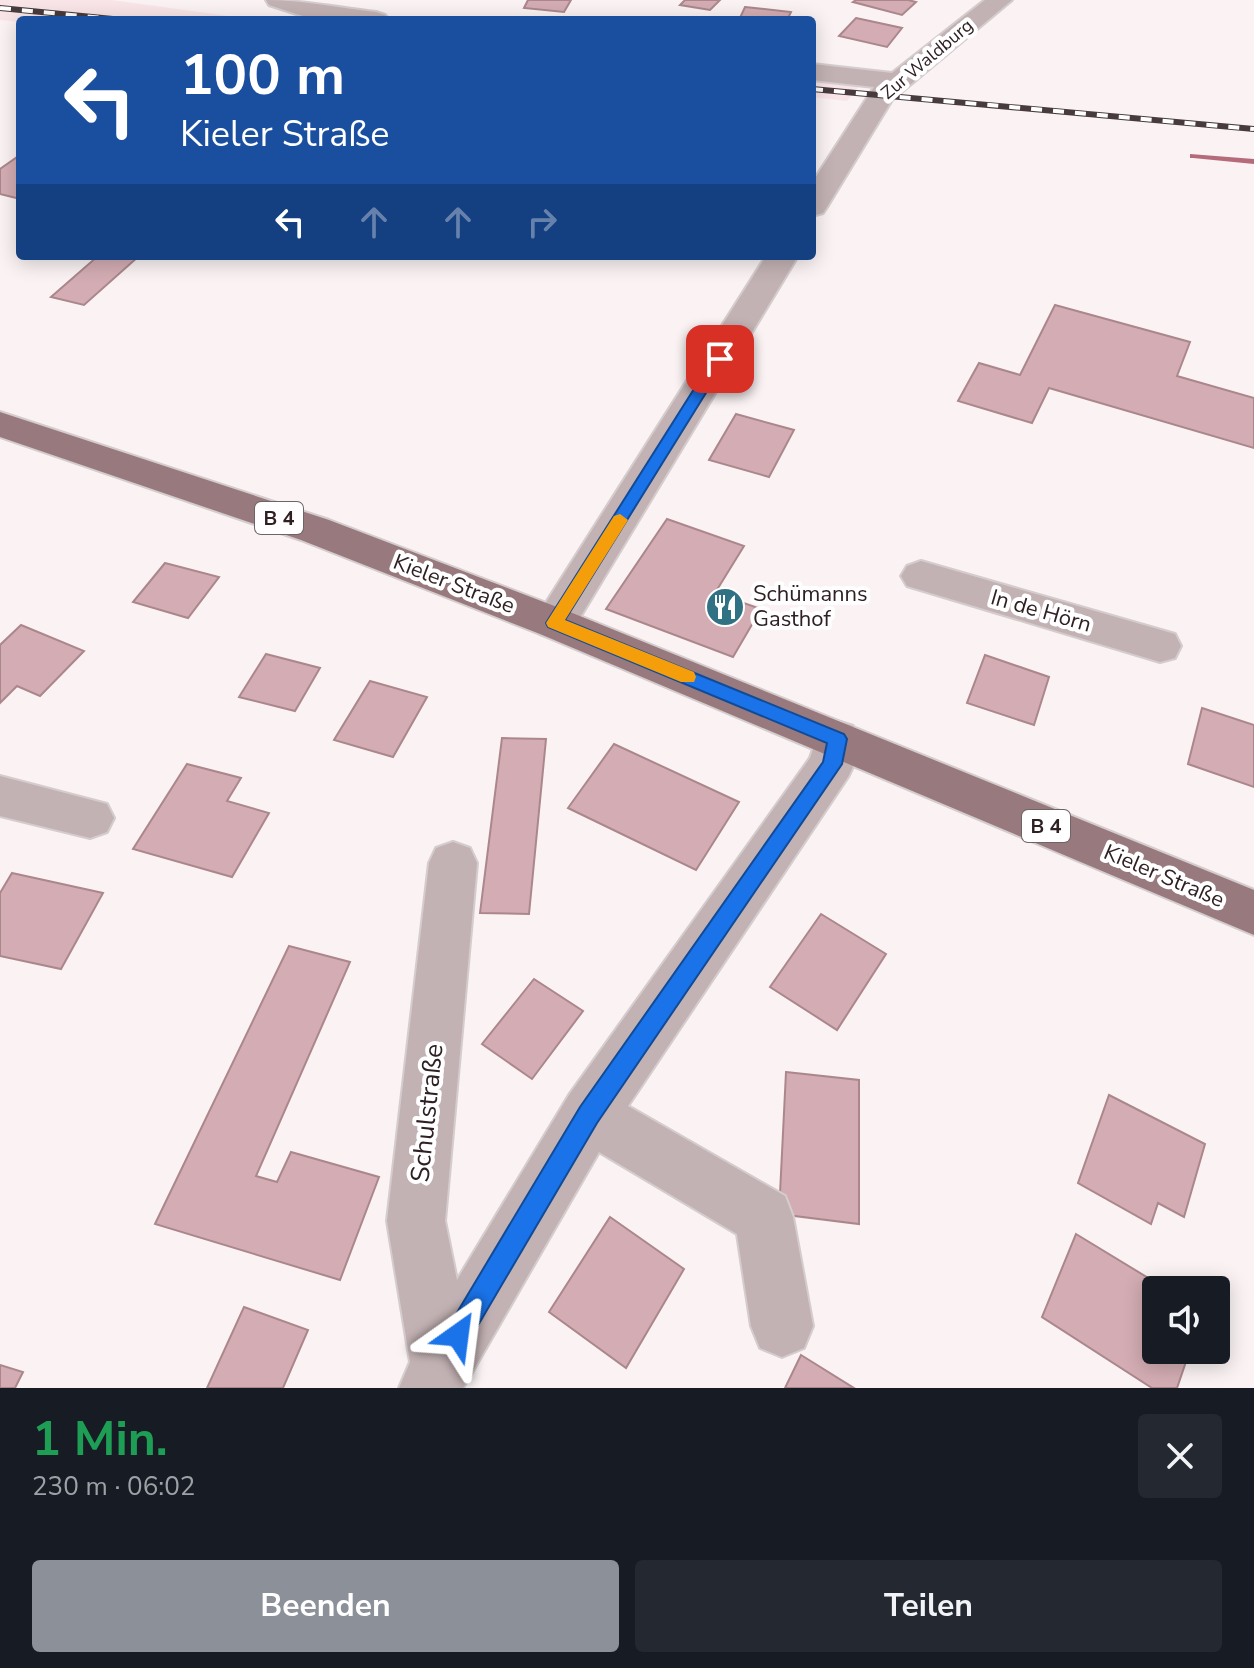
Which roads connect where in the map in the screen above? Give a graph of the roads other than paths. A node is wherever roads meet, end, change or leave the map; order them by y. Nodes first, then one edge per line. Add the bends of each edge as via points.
1 (278, 0) edge
2 (1000, 0) edge
3 (320, 6) edge
4 (360, 16) edge
5 (816, 72) edge
6 (895, 81) junction
7 (816, 201) edge
8 (780, 260) edge
9 (0, 424) edge
10 (921, 576) dead end
11 (555, 623) junction
12 (1160, 646) dead end
13 (837, 739) junction
14 (0, 796) edge
15 (90, 818) dead end
16 (453, 863) dead end
17 (1254, 913) edge
18 (589, 1115) junction
19 (782, 1326) dead end
20 (437, 1375) edge

1 - 3 street
2 - 6 street, Zur Waldburg
3 - 4 street
5 - 6 street
6 - 7 street, Zur Waldburg
8 - 11 street
9 - 11 main road, Kieler Straße / B 4 via 315,530
10 - 12 street, In de Hörn
11 - 13 main road, Kieler Straße / B 4
13 - 17 main road, Kieler Straße / B 4
13 - 18 street, Schulstraße via 832,764
14 - 15 street
16 - 20 street, Schulstraße via 416,1221
18 - 19 street via 764,1217
18 - 20 street, Schulstraße

